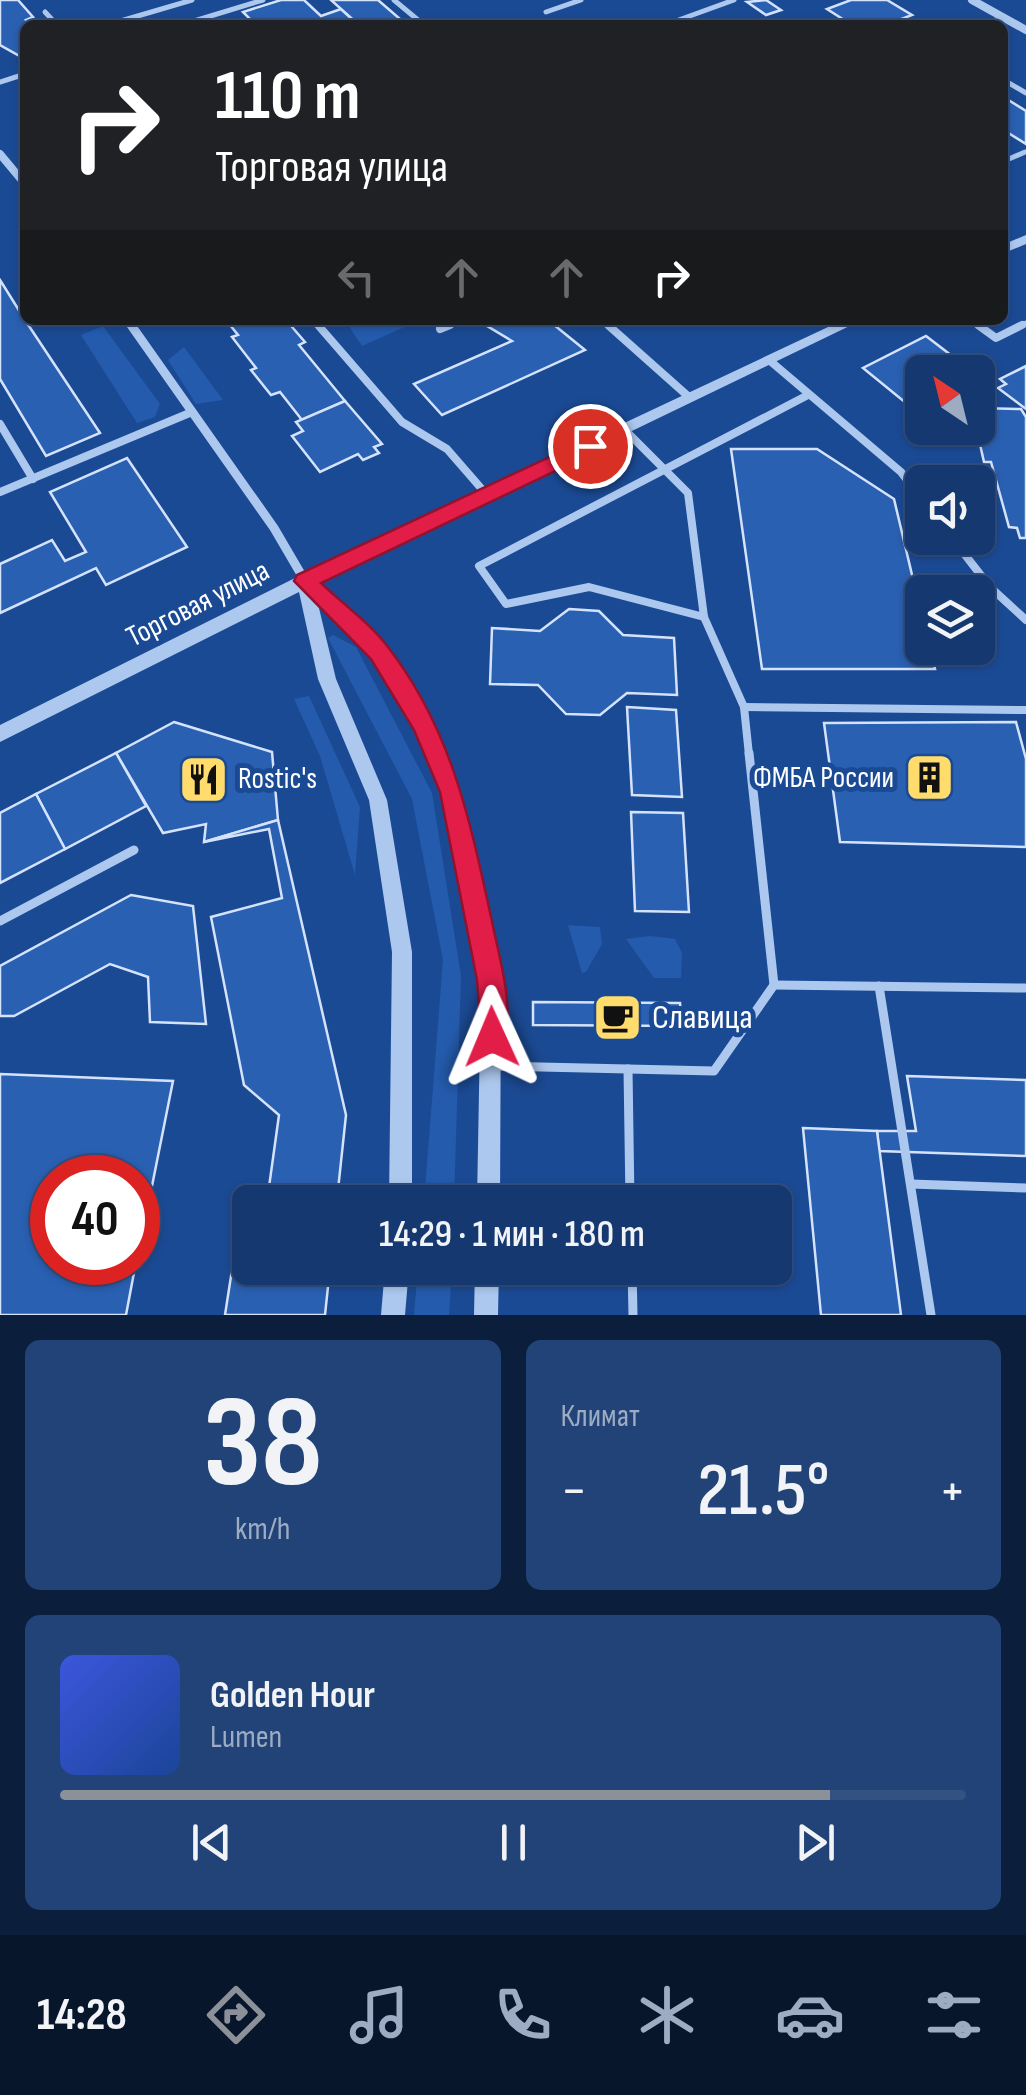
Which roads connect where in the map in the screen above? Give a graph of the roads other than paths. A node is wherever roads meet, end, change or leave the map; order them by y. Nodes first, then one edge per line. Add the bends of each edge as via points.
1 (192, 0) edge
2 (263, 0) edge
3 (394, 0) edge
4 (582, 0) edge
5 (734, 0) edge
6 (972, 0) edge
7 (45, 12) dead end
8 (546, 12) dead end
9 (1003, 17) junction
10 (52, 20) edge
11 (124, 20) edge
12 (198, 20) edge
13 (418, 20) edge
14 (679, 20) edge
15 (996, 20) edge
16 (1026, 30) edge
17 (0, 154) edge
18 (20, 178) edge
19 (1026, 324) edge
20 (131, 325) edge
21 (319, 325) edge
22 (450, 325) edge
23 (609, 325) edge
24 (843, 325) edge
25 (979, 325) edge
26 (440, 329) dead end
27 (769, 360) junction
28 (808, 395) junction
29 (689, 398) junction
30 (192, 412) junction
31 (0, 424) edge
32 (624, 429) junction
33 (664, 469) junction
34 (905, 476) edge
35 (33, 479) junction
36 (0, 492) edge
37 (487, 494) junction
38 (965, 555) edge
39 (305, 581) junction
40 (704, 617) junction
41 (1026, 620) edge
42 (744, 707) junction
43 (1026, 710) edge
44 (0, 734) edge
45 (134, 850) dead end
46 (0, 921) edge
47 (774, 985) junction
48 (879, 986) junction
49 (1026, 988) edge
50 (492, 1066) junction
51 (628, 1069) junction
52 (910, 1184) junction
53 (400, 1185) edge
54 (488, 1185) edge
55 (630, 1185) edge
56 (1026, 1188) edge
57 (396, 1285) edge
58 (486, 1285) edge
59 (632, 1285) edge
60 (393, 1315) edge
61 (486, 1315) edge
62 (633, 1315) edge
63 (931, 1315) edge

1 - 11 lane
2 - 12 lane
3 - 13 lane
4 - 8 lane
5 - 14 lane
6 - 9 street
7 - 10 lane
9 - 15 lane
9 - 16 street
17 - 18 street
19 - 25 lane via 996,338
20 - 30 street
21 - 37 lane via 402,422 446,449
22 - 26 lane
23 - 29 lane
24 - 27 street, Торговая улица
27 - 28 lane
27 - 29 street, Торговая улица
28 - 33 lane
28 - 34 lane
29 - 32 street, Торговая улица
30 - 35 lane
30 - 39 street
31 - 35 lane
32 - 33 lane
32 - 37 street, Торговая улица
33 - 40 lane via 688,492
33 - 40 lane via 478,566 506,604 589,586
35 - 36 lane
37 - 39 street, Торговая улица
38 - 41 lane
39 - 44 street, Торговая улица
39 - 50 street via 379,652 424,726 452,792 491,980
39 - 53 street via 327,680 378,800 402,952
40 - 42 lane
42 - 43 lane
42 - 47 lane
45 - 46 lane
47 - 48 lane
47 - 51 lane via 714,1070
48 - 49 lane
48 - 52 lane
50 - 51 lane
50 - 54 street
51 - 55 lane
52 - 56 lane
52 - 63 lane
57 - 60 street
58 - 61 street
59 - 62 lane

